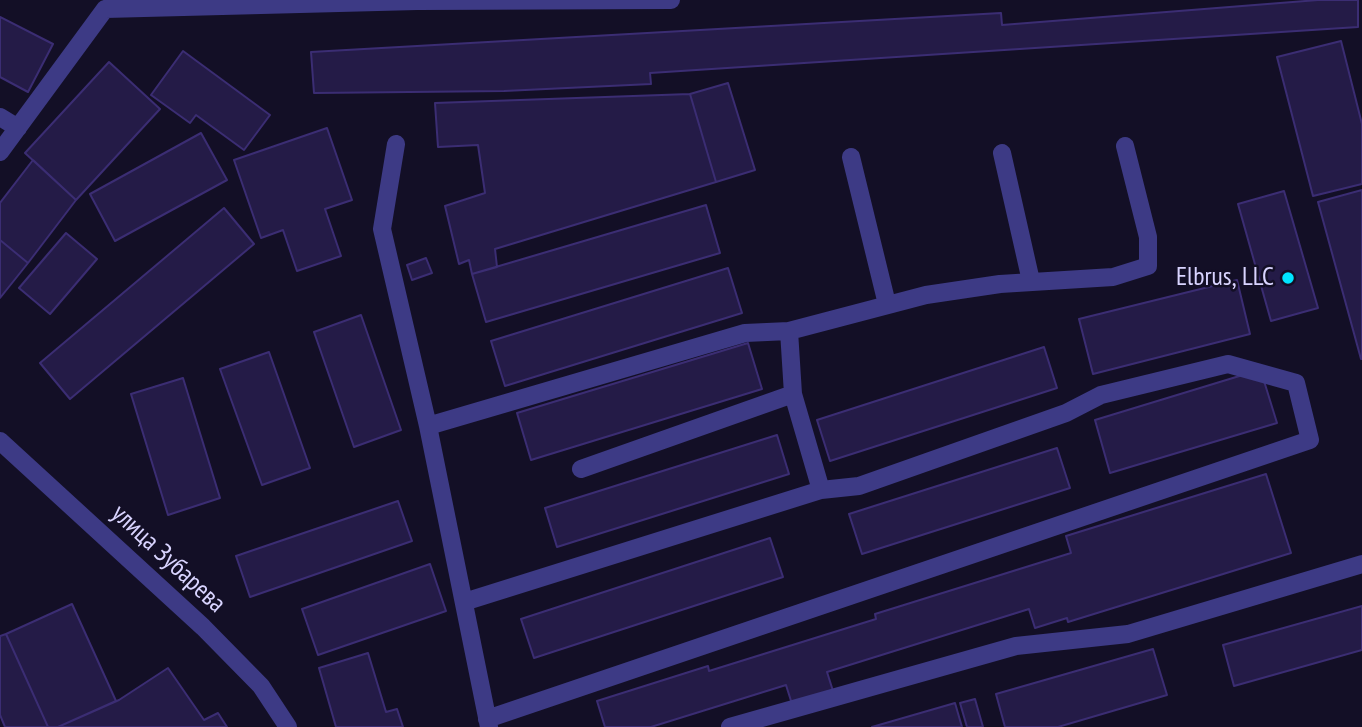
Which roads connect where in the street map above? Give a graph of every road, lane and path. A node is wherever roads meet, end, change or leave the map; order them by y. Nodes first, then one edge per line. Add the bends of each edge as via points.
1 (417, 0) edge
2 (665, 0) edge
3 (671, 0) edge
4 (103, 4) edge
5 (0, 117) edge
6 (18, 128) junction
7 (396, 144) dead end
8 (1125, 146) dead end
9 (0, 152) edge
10 (1002, 153) dead end
11 (851, 157) dead end
12 (1031, 281) junction
13 (887, 304) junction
14 (789, 331) junction
15 (793, 394) junction
16 (428, 426) junction
17 (0, 441) edge
18 (581, 469) dead end
19 (821, 490) junction
20 (1362, 564) edge
21 (464, 602) junction
22 (488, 723) edge
23 (288, 727) edge
24 (730, 727) edge

1 - 2 street
1 - 4 street
2 - 3 street
4 - 6 street
5 - 6 street
6 - 9 street
7 - 16 street via 382,229
8 - 12 street via 1148,237 1148,266 1113,276
10 - 12 street
11 - 13 street
12 - 13 street
13 - 14 street
14 - 15 street
14 - 16 street via 745,333
15 - 18 street
15 - 19 street
16 - 21 street
17 - 23 street, улица Зубарева via 203,627 261,686
19 - 21 street
19 - 22 street via 859,486 1066,413 1101,395 1228,363 1296,383 1310,440
20 - 24 street via 1129,634 1016,646
21 - 22 street

